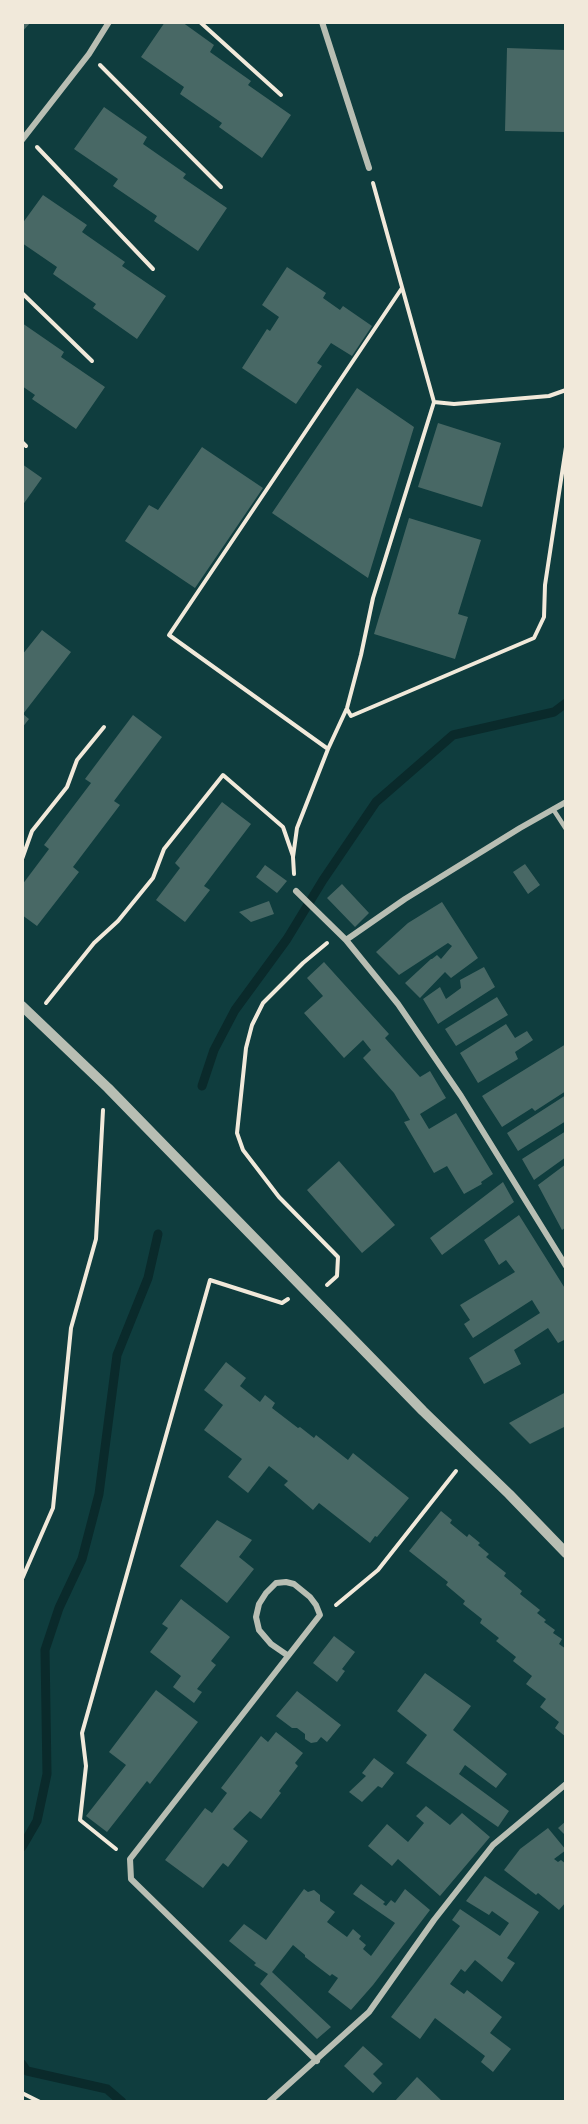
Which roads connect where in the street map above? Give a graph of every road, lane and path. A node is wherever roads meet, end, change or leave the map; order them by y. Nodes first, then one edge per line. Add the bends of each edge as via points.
1 (109, 22) edge
2 (200, 22) edge
3 (322, 22) edge
4 (89, 54) junction
5 (281, 94) dead end
6 (24, 138) edge
7 (369, 168) joint
8 (221, 187) dead end
9 (153, 269) dead end
10 (402, 288) junction
11 (22, 293) edge
12 (92, 361) dead end
13 (566, 390) edge
14 (434, 402) junction
15 (566, 447) edge
16 (347, 708) junction
17 (104, 727) dead end
18 (328, 749) junction
19 (566, 802) edge
20 (553, 810) junction
21 (566, 829) edge
22 (293, 857) junction
23 (22, 859) edge
24 (296, 891) joint
25 (339, 933) junction
26 (346, 940) junction
27 (22, 1006) edge
28 (35, 1017) junction
29 (108, 1088) junction
30 (566, 1266) edge
31 (304, 1289) junction
32 (313, 1298) junction
33 (469, 1455) junction
34 (566, 1553) edge
35 (22, 1579) edge
36 (320, 1615) junction
37 (287, 1655) junction
38 (566, 1784) edge
39 (130, 1859) junction
40 (317, 2061) junction
41 (22, 2093) edge
42 (40, 2102) edge
43 (269, 2102) edge

1 - 4 street
2 - 5 path
3 - 7 street
4 - 6 street
4 - 8 path
6 - 9 path
7 - 10 path
10 - 14 path
10 - 18 path via 169,635
11 - 12 path
13 - 14 path via 549,396 454,404
14 - 16 path via 373,598
15 - 16 path via 545,585 544,617 534,638 351,716
16 - 18 path
17 - 23 path via 76,760 67,787 32,831
18 - 22 path via 297,828
19 - 20 street
20 - 21 lane
20 - 26 street via 405,899
22 - 24 path
22 - 28 path via 283,827 223,775 164,849 153,878
24 - 25 street
25 - 26 street
25 - 32 path via 263,1003 246,1048 237,1133 243,1150 279,1197 338,1257 337,1276
26 - 30 street via 435,1057
27 - 28 street
28 - 29 street
29 - 31 street
29 - 35 path via 96,1239 71,1328 53,1508
31 - 32 street
31 - 39 path via 282,1303 210,1280 82,1733 86,1766 80,1820
32 - 33 street
33 - 34 street
33 - 36 path via 378,1570
36 - 37 street
36 - 37 street via 310,1597 294,1584 276,1583 266,1593 256,1617 259,1630
37 - 39 street
38 - 40 street via 493,1845 369,2012
39 - 40 street via 131,1879
40 - 43 street
41 - 42 path

